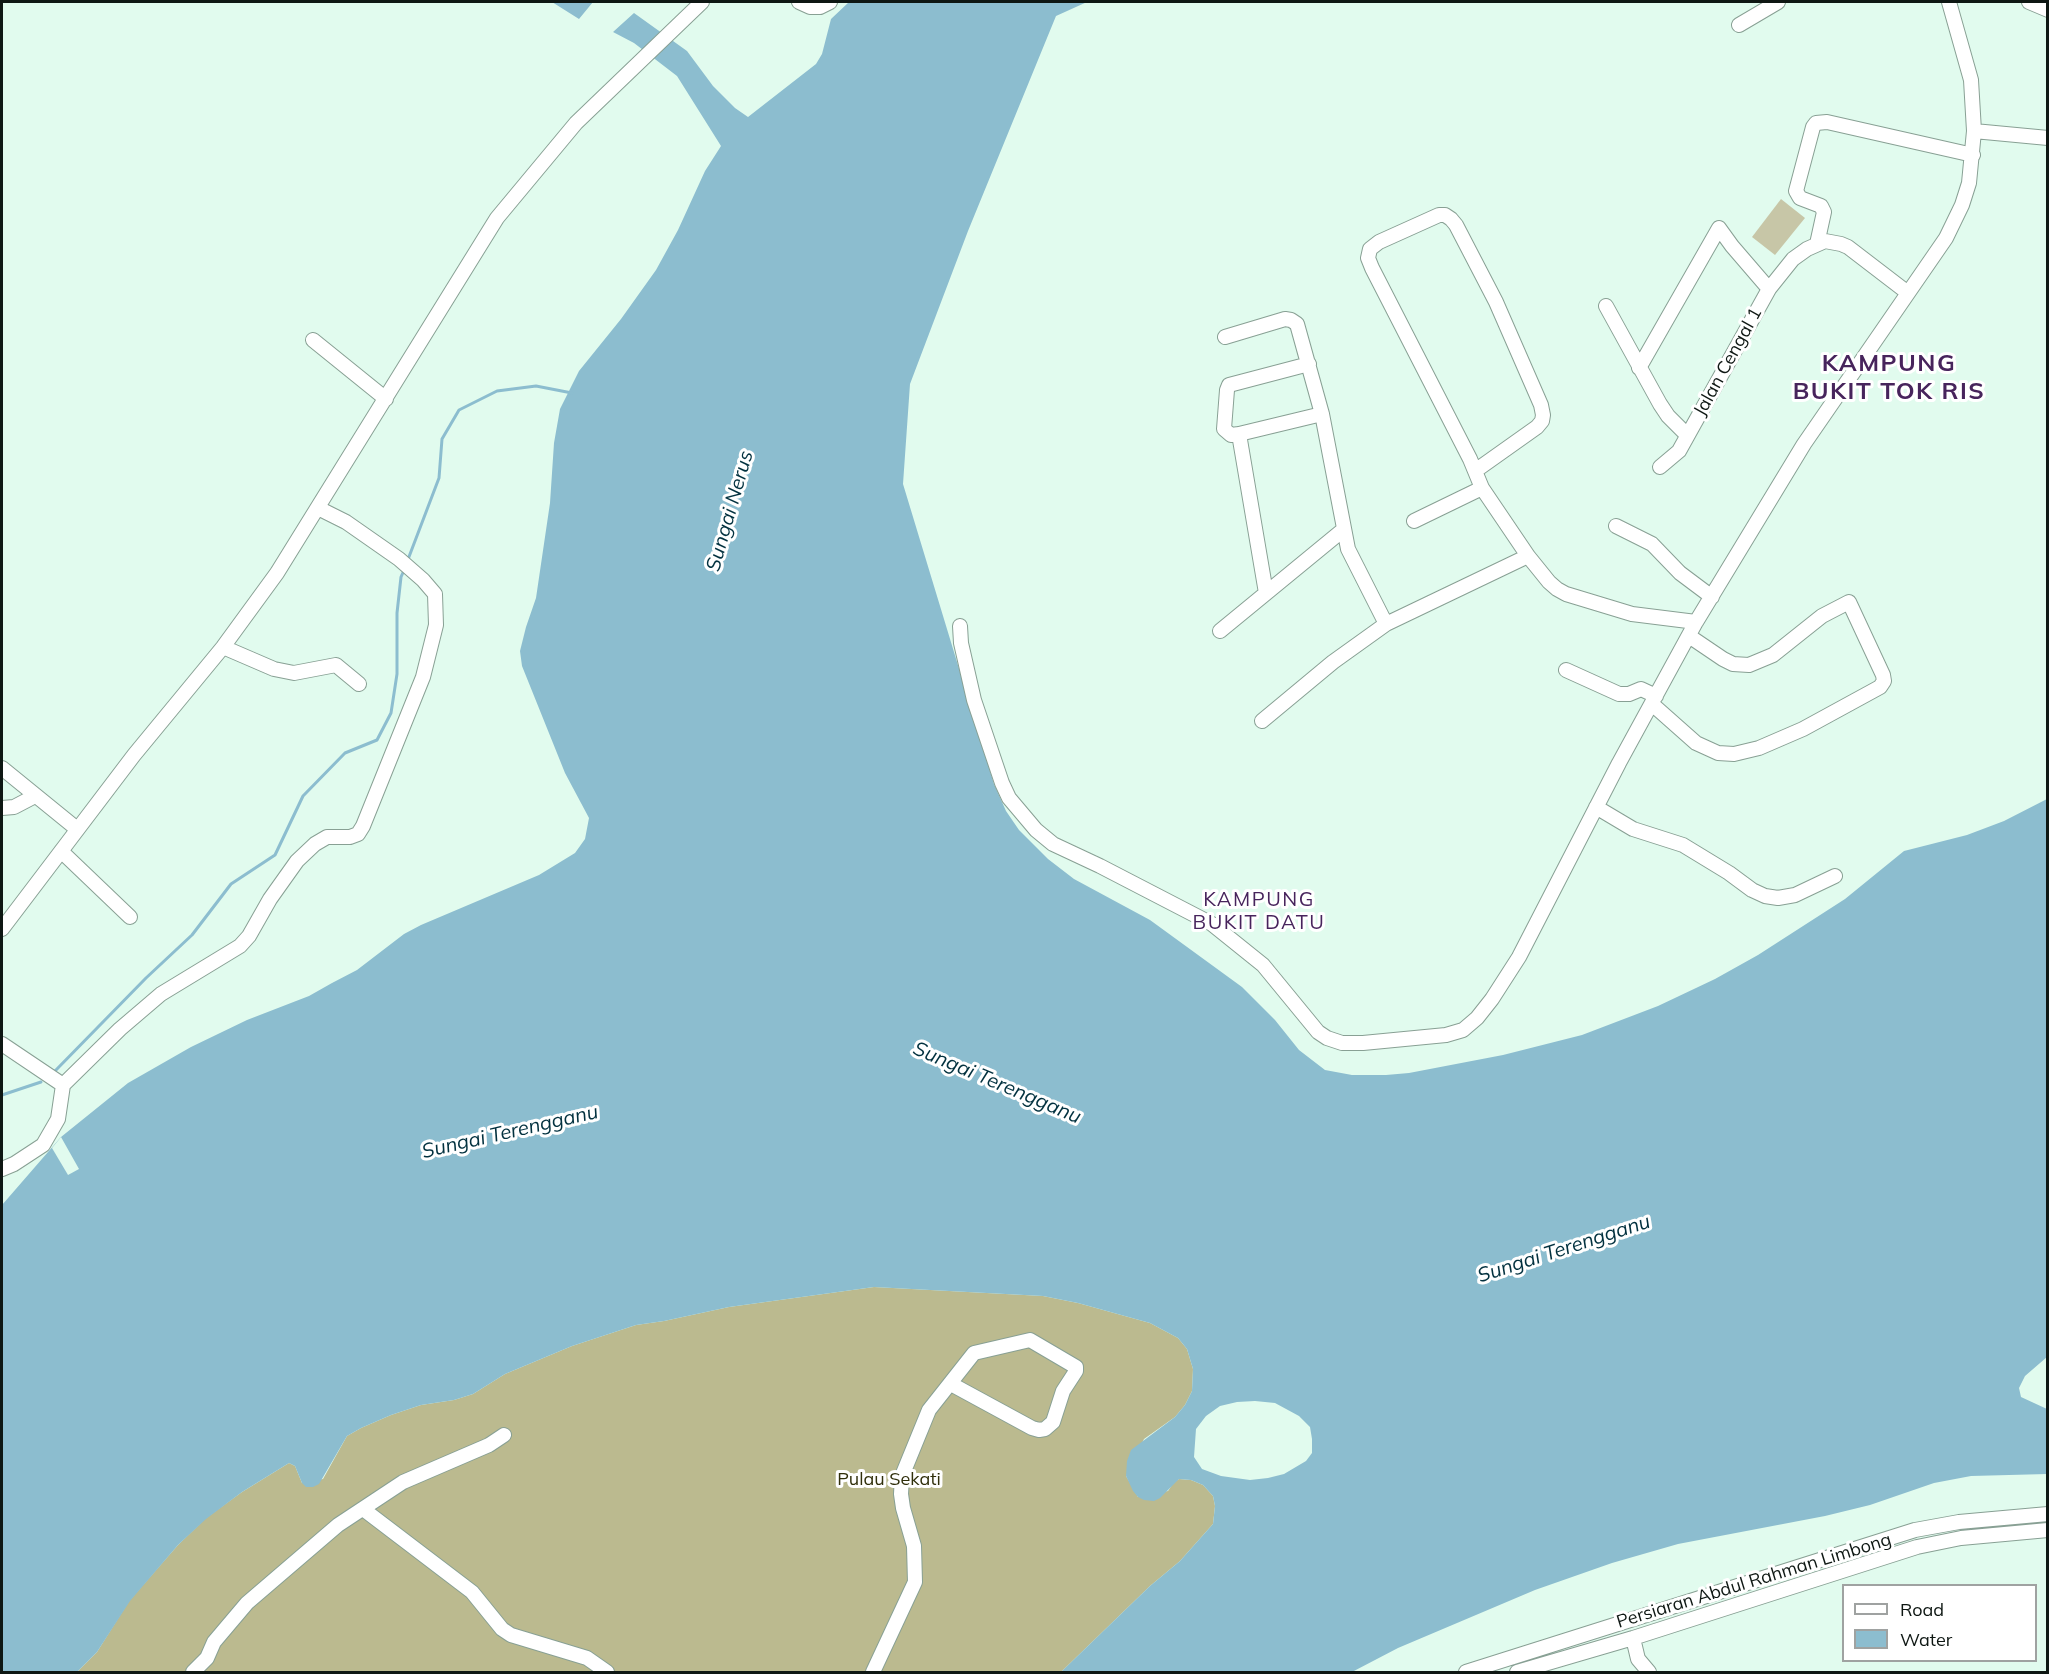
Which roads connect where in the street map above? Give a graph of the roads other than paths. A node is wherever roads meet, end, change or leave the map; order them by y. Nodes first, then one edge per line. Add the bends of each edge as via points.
1 (702, 2) edge
2 (799, 2) edge
3 (830, 2) edge
4 (1778, 2) edge
5 (1949, 2) edge
6 (2029, 2) edge
7 (2048, 10) edge
8 (1739, 25) dead end
9 (1974, 131) junction
10 (2048, 138) edge
11 (1972, 155) junction
12 (1817, 244) junction
13 (1769, 289) junction
14 (1908, 293) junction
15 (1606, 306) dead end
16 (1225, 337) dead end
17 (314, 340) dead end
18 (1309, 364) junction
19 (1639, 368) junction
20 (386, 399) junction
21 (1322, 414) junction
22 (1239, 434) junction
23 (1687, 435) junction
24 (1660, 467) dead end
25 (1475, 471) junction
26 (1482, 488) junction
27 (318, 508) junction
28 (1414, 521) dead end
29 (1616, 526) dead end
30 (1343, 530) junction
31 (1528, 556) junction
32 (1266, 593) junction
33 (1712, 597) junction
34 (1696, 622) junction
35 (1386, 624) junction
36 (960, 626) dead end
37 (1220, 631) dead end
38 (1689, 636) junction
39 (223, 647) junction
40 (1566, 670) dead end
41 (360, 684) dead end
42 (1654, 700) junction
43 (1262, 721) dead end
44 (2, 768) edge
45 (35, 796) junction
46 (1596, 807) junction
47 (2, 808) edge
48 (77, 829) junction
49 (61, 851) junction
50 (1835, 876) dead end
51 (130, 917) dead end
52 (2, 929) edge
53 (2, 1044) edge
54 (63, 1085) junction
55 (2, 1169) edge
56 (951, 1384) dead end
57 (504, 1436) dead end
58 (363, 1509) junction
59 (2048, 1514) edge
60 (2048, 1530) edge
61 (1633, 1638) junction
62 (194, 1672) edge
63 (607, 1672) edge
64 (873, 1672) edge
65 (1466, 1672) edge
66 (1517, 1672) edge
67 (1649, 1672) edge

1 - 20 street via 576,123 497,218
2 - 3 street via 810,7
4 - 8 street
5 - 9 street via 1971,81
6 - 7 street
9 - 10 street
9 - 11 street
11 - 12 street via 1827,122 1816,123 1796,191 1800,198 1821,206 1824,212
11 - 14 street via 1958,213 1946,238
12 - 13 street, Jalan Cengal 1 via 1793,259
12 - 14 street via 1833,241 1848,246
13 - 19 street via 1719,228
13 - 23 street, Jalan Cengal 1
14 - 33 street via 1804,444
15 - 19 street
16 - 18 street via 1291,320 1297,324
17 - 20 street
18 - 21 street
18 - 22 street via 1229,385 1224,429 1231,435
19 - 23 street via 1668,416
20 - 27 street
21 - 22 street
21 - 30 street
22 - 32 street
23 - 24 street, Jalan Cengal 1 via 1677,453
25 - 25 street via 1368,258 1370,249 1379,242 1439,215 1456,225 1481,273 1543,416 1537,427
25 - 26 street
26 - 28 street
26 - 31 street
27 - 39 street
27 - 54 street via 346,522 399,559 435,594 435,629 423,676 363,826 358,834 327,837 315,844 297,861 240,946 161,994
29 - 33 street via 1652,544 1680,573
30 - 32 street
30 - 35 street via 1355,567
31 - 34 street via 1549,582 1566,594 1632,614
31 - 35 street
32 - 37 street
33 - 34 street
34 - 38 street
35 - 43 street via 1332,662
36 - 46 street via 974,700 1002,783 1009,798 1036,830 1053,844 1212,924 1263,965 1318,1032 1342,1043 1446,1035 1463,1030 1477,1018 1519,957
38 - 42 street
38 - 42 street via 1733,664 1749,665 1773,655 1822,616 1849,602 1884,681 1880,687 1803,729 1734,754 1718,753 1696,743
39 - 41 street via 274,669 294,673 336,665
39 - 48 street
40 - 42 street via 1619,694 1641,689
42 - 46 street
44 - 45 street
45 - 47 street via 14,807
45 - 48 street
46 - 50 street via 1633,829 1683,845 1765,896 1795,895
48 - 49 street
49 - 51 street
49 - 52 street
53 - 54 street
54 - 55 street via 58,1119 43,1145
56 - 64 street via 1040,1430 1053,1422 1076,1367 1030,1341 974,1353 929,1410 902,1476 903,1508 914,1546 915,1582
57 - 58 street via 403,1482
58 - 62 street via 247,1603
58 - 63 street via 472,1592 502,1629 587,1658
59 - 65 street, Persiaran Abdul Rahman Limbong via 1915,1530
60 - 61 street, Persiaran Abdul Rahman Limbong via 1961,1538 1917,1547
61 - 66 street, Persiaran Abdul Rahman Limbong
61 - 67 street via 1638,1659

